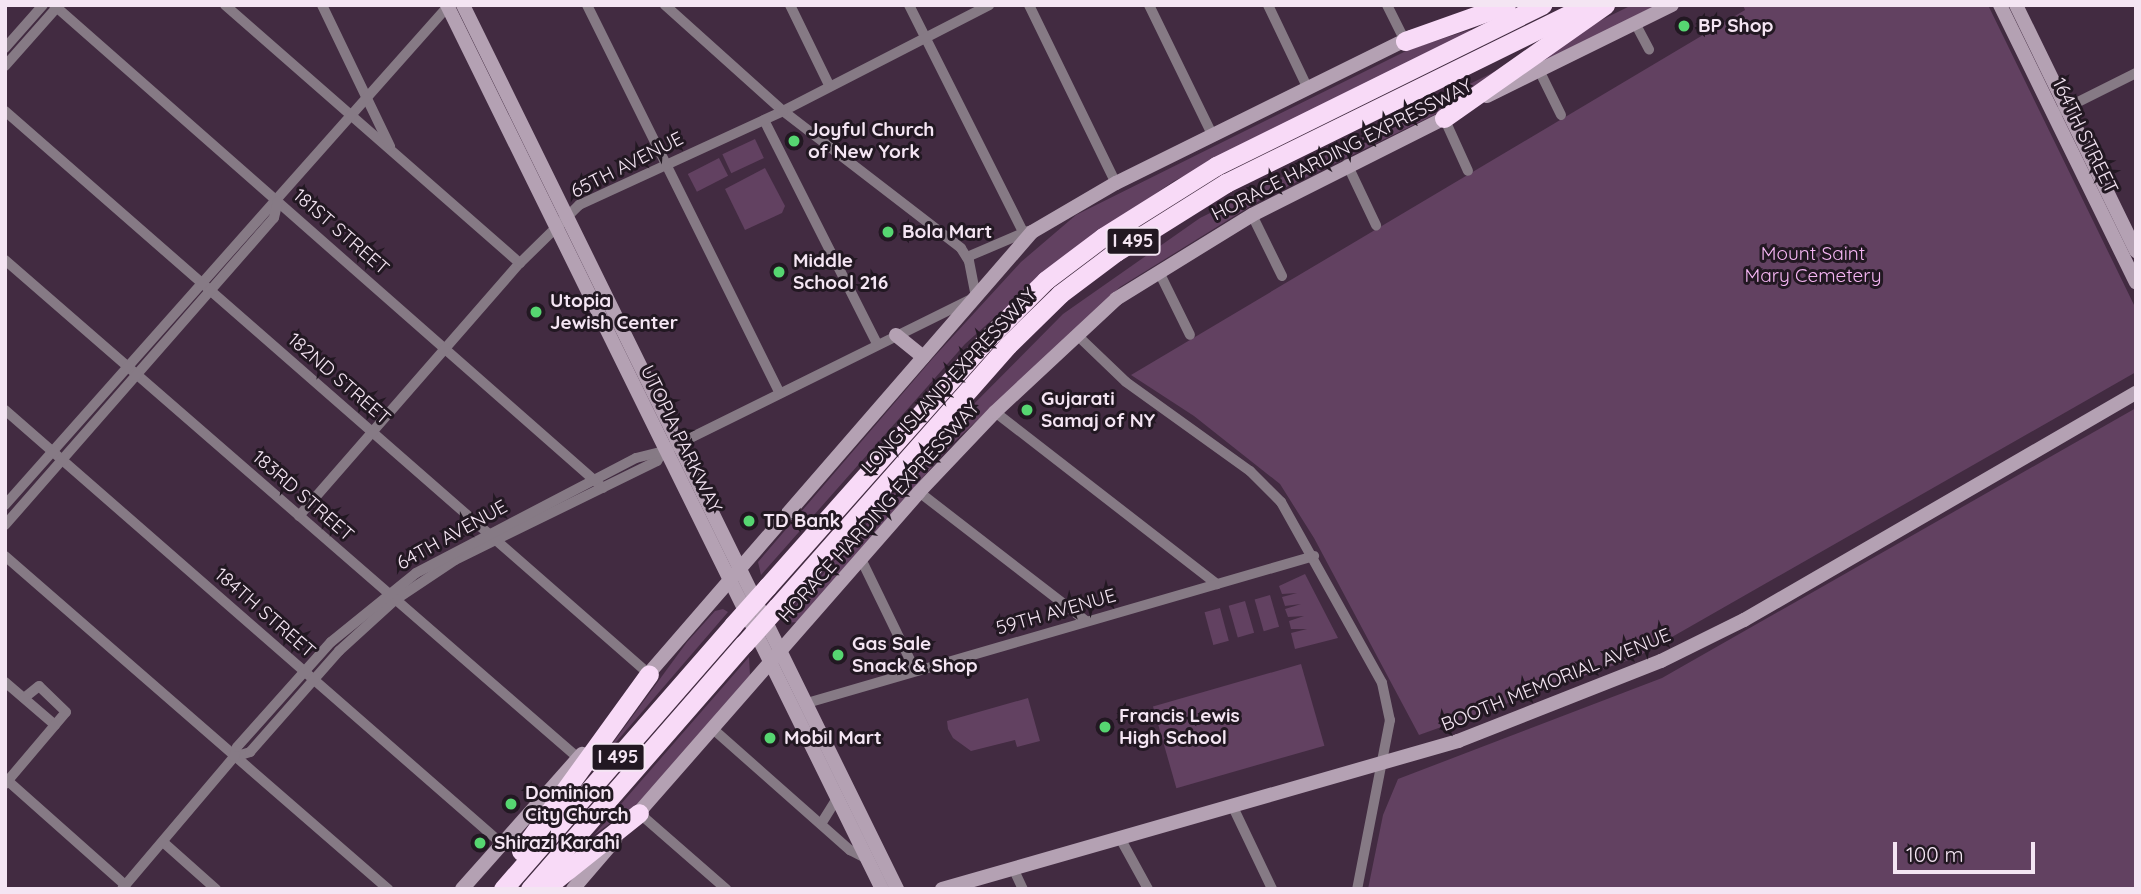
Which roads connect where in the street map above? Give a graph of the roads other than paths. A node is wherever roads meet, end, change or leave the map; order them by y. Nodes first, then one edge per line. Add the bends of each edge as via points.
1 (43, 5) edge
2 (225, 5) edge
3 (322, 5) edge
4 (587, 5) edge
5 (665, 5) edge
6 (790, 5) edge
7 (909, 5) edge
8 (989, 5) edge
9 (1029, 5) edge
10 (1149, 5) edge
11 (1268, 5) edge
12 (1387, 5) edge
13 (1478, 5) edge
14 (1506, 5) edge
15 (1542, 5) edge
16 (1588, 5) edge
17 (1605, 5) edge
18 (1672, 5) edge
19 (2000, 5) edge
20 (2016, 5) edge
21 (57, 6) edge
22 (452, 6) edge
23 (1635, 23) junction
24 (925, 37) junction
25 (1405, 41) junction
26 (12, 46) edge
27 (1649, 49) dead end
28 (5, 66) edge
29 (1539, 70) junction
30 (2136, 74) edge
31 (829, 85) junction
32 (1308, 89) junction
33 (368, 98) junction
34 (5, 111) edge
35 (783, 111) junction
36 (2059, 111) junction
37 (1561, 115) dead end
38 (352, 116) junction
39 (1444, 118) junction
40 (764, 120) junction
41 (1213, 136) junction
42 (391, 149) junction
43 (665, 164) junction
44 (1347, 164) junction
45 (1468, 171) dead end
46 (1116, 183) junction
47 (278, 201) junction
48 (1252, 215) junction
49 (561, 223) junction
50 (1376, 225) dead end
51 (1027, 231) junction
52 (2136, 251) edge
53 (967, 257) junction
54 (5, 260) edge
55 (520, 263) junction
56 (1159, 272) junction
57 (1282, 276) dead end
58 (200, 282) junction
59 (2136, 283) edge
60 (210, 291) junction
61 (976, 297) junction
62 (896, 335) junction
63 (1190, 335) dead end
64 (1078, 336) junction
65 (877, 344) junction
66 (446, 348) junction
67 (923, 357) junction
68 (127, 367) junction
69 (137, 376) junction
70 (780, 393) junction
71 (2136, 393) edge
72 (5, 410) edge
73 (995, 412) junction
74 (372, 431) junction
75 (678, 444) junction
76 (51, 451) junction
77 (664, 451) junction
78 (61, 459) junction
79 (599, 484) junction
80 (919, 492) junction
81 (5, 505) edge
82 (299, 516) junction
83 (5, 524) edge
84 (491, 536) junction
85 (5, 556) edge
86 (1314, 556) junction
87 (861, 559) junction
88 (739, 569) junction
89 (729, 581) junction
90 (1217, 584) junction
91 (391, 597) junction
92 (1086, 621) junction
93 (781, 650) junction
94 (769, 664) junction
95 (915, 670) junction
96 (649, 674) junction
97 (310, 675) junction
98 (5, 682) edge
99 (24, 698) junction
100 (807, 702) junction
101 (55, 725) junction
102 (713, 729) junction
103 (234, 757) junction
104 (578, 758) junction
105 (1383, 762) junction
106 (6, 782) edge
107 (837, 798) junction
108 (1232, 805) junction
109 (639, 813) junction
110 (821, 824) junction
111 (1120, 838) junction
112 (163, 842) junction
113 (501, 844) junction
114 (866, 858) junction
115 (1013, 868) junction
116 (124, 887) edge
117 (216, 889) edge
118 (388, 889) edge
119 (462, 889) edge
120 (492, 889) edge
121 (503, 889) edge
122 (530, 889) edge
123 (544, 889) edge
124 (573, 889) edge
125 (726, 889) edge
126 (882, 889) edge
127 (897, 889) edge
128 (942, 889) edge
129 (1023, 889) edge
130 (1148, 889) edge
131 (1272, 889) edge
132 (1357, 889) edge

1 - 26 street
2 - 38 street
3 - 33 street
4 - 43 street
5 - 35 street
6 - 31 street
7 - 24 street
8 - 24 street, 65TH AVENUE
9 - 46 street
10 - 41 street
11 - 32 street
12 - 25 street
13 - 25 main road
14 - 25 highway
15 - 121 highway, LONG ISLAND EXPRESSWAY / I 495, bridge via 1216,166 1103,237 1046,280 990,336
16 - 122 highway, LONG ISLAND EXPRESSWAY / I 495, bridge via 1226,183 1116,252 1060,295 1008,345
17 - 39 highway
18 - 23 main road, HORACE HARDING EXPRESSWAY
19 - 36 main road, 164TH STREET
20 - 36 main road, 164TH STREET
21 - 26 street
21 - 47 street, 181ST STREET
22 - 33 street
22 - 49 main road, UTOPIA PARKWAY
23 - 27 street
23 - 29 main road, HORACE HARDING EXPRESSWAY
24 - 31 street, 65TH AVENUE
24 - 51 street
25 - 32 main road
26 - 28 street
29 - 37 street
29 - 39 main road, HORACE HARDING EXPRESSWAY
30 - 36 street
31 - 35 street, 65TH AVENUE
32 - 41 main road
33 - 38 street
33 - 42 street
34 - 58 street, 182ND STREET
35 - 40 street, 65TH AVENUE
35 - 53 street
36 - 52 main road, 164TH STREET
36 - 59 main road, 164TH STREET
38 - 42 street
38 - 47 street
39 - 44 main road, HORACE HARDING EXPRESSWAY
39 - 45 street
40 - 43 street, 65TH AVENUE
40 - 65 street
41 - 46 main road
42 - 55 street
43 - 49 street, 65TH AVENUE via 579,205
43 - 70 street
44 - 48 main road, HORACE HARDING EXPRESSWAY
44 - 50 street
46 - 51 main road
47 - 58 street via 265,208
47 - 60 street via 274,218
47 - 66 street, 181ST STREET
48 - 56 main road, HORACE HARDING EXPRESSWAY
48 - 57 street
49 - 55 street, 65TH AVENUE
49 - 75 main road, UTOPIA PARKWAY
49 - 77 main road, UTOPIA PARKWAY
51 - 53 street
51 - 61 main road
53 - 61 street
54 - 68 street, 183RD STREET
55 - 66 street, 65TH AVENUE
56 - 63 street
56 - 64 main road, HORACE HARDING EXPRESSWAY via 1116,299
58 - 60 street, 182ND STREET
58 - 68 street
60 - 69 street
60 - 74 street, 182ND STREET
61 - 62 street, 64TH AVENUE
61 - 67 main road
62 - 65 street, 64TH AVENUE
62 - 67 main road
64 - 73 main road, HORACE HARDING EXPRESSWAY
64 - 86 street via 1126,382 1250,471 1281,502
65 - 70 street, 64TH AVENUE
66 - 74 street, 65TH AVENUE
66 - 79 street, 181ST STREET
67 - 88 main road
68 - 69 street, 183RD STREET
68 - 76 street
69 - 78 street
69 - 82 street, 183RD STREET
70 - 75 street, 64TH AVENUE
71 - 105 main road, BOOTH MEMORIAL AVENUE via 1744,620 1661,661 1458,741
72 - 76 street, 184TH STREET
73 - 80 main road, HORACE HARDING EXPRESSWAY
73 - 90 street
74 - 82 street, 65TH AVENUE
74 - 84 street, 182ND STREET
75 - 77 street, 64TH AVENUE
75 - 88 main road, UTOPIA PARKWAY
76 - 78 street, 184TH STREET
76 - 81 street
77 - 79 street, 64TH AVENUE via 657,461
77 - 89 main road, UTOPIA PARKWAY
78 - 83 street
78 - 97 street, 184TH STREET
79 - 84 street, 64TH AVENUE
80 - 87 main road, HORACE HARDING EXPRESSWAY
80 - 92 street
82 - 91 street, 183RD STREET
84 - 91 street, 64TH AVENUE
84 - 96 street, 182ND STREET
85 - 103 street
86 - 90 street, 59TH AVENUE
86 - 105 street via 1381,683 1390,720
87 - 93 main road, HORACE HARDING EXPRESSWAY
87 - 95 street
88 - 89 main road
88 - 93 main road, UTOPIA PARKWAY
89 - 94 main road, UTOPIA PARKWAY
89 - 96 main road
90 - 92 street, 59TH AVENUE
91 - 97 street, 64TH AVENUE
91 - 104 street, 183RD STREET
92 - 95 street, 59TH AVENUE
93 - 94 main road, HORACE HARDING EXPRESSWAY
93 - 100 main road, UTOPIA PARKWAY
94 - 102 main road, HORACE HARDING EXPRESSWAY
94 - 107 main road, UTOPIA PARKWAY
95 - 100 street, 59TH AVENUE
96 - 104 main road
96 - 120 highway
97 - 103 street, 64TH AVENUE via 250,752
97 - 113 street, 184TH STREET
98 - 99 street
99 - 101 street
99 - 101 street via 38,685 66,708
100 - 127 main road, UTOPIA PARKWAY
101 - 106 street
102 - 109 main road, HORACE HARDING EXPRESSWAY
102 - 110 street
103 - 112 street, 64TH AVENUE
103 - 118 street
104 - 113 main road
105 - 108 main road, BOOTH MEMORIAL AVENUE
105 - 132 street
106 - 116 street
107 - 110 street
107 - 114 main road, UTOPIA PARKWAY
108 - 111 main road, BOOTH MEMORIAL AVENUE
108 - 131 street
109 - 123 highway
109 - 124 main road, HORACE HARDING EXPRESSWAY
109 - 125 street
110 - 114 street
111 - 115 main road, BOOTH MEMORIAL AVENUE
111 - 130 street
112 - 116 street, 64TH AVENUE
112 - 117 street
113 - 119 main road
114 - 126 main road, UTOPIA PARKWAY
115 - 128 main road, BOOTH MEMORIAL AVENUE
115 - 129 street

